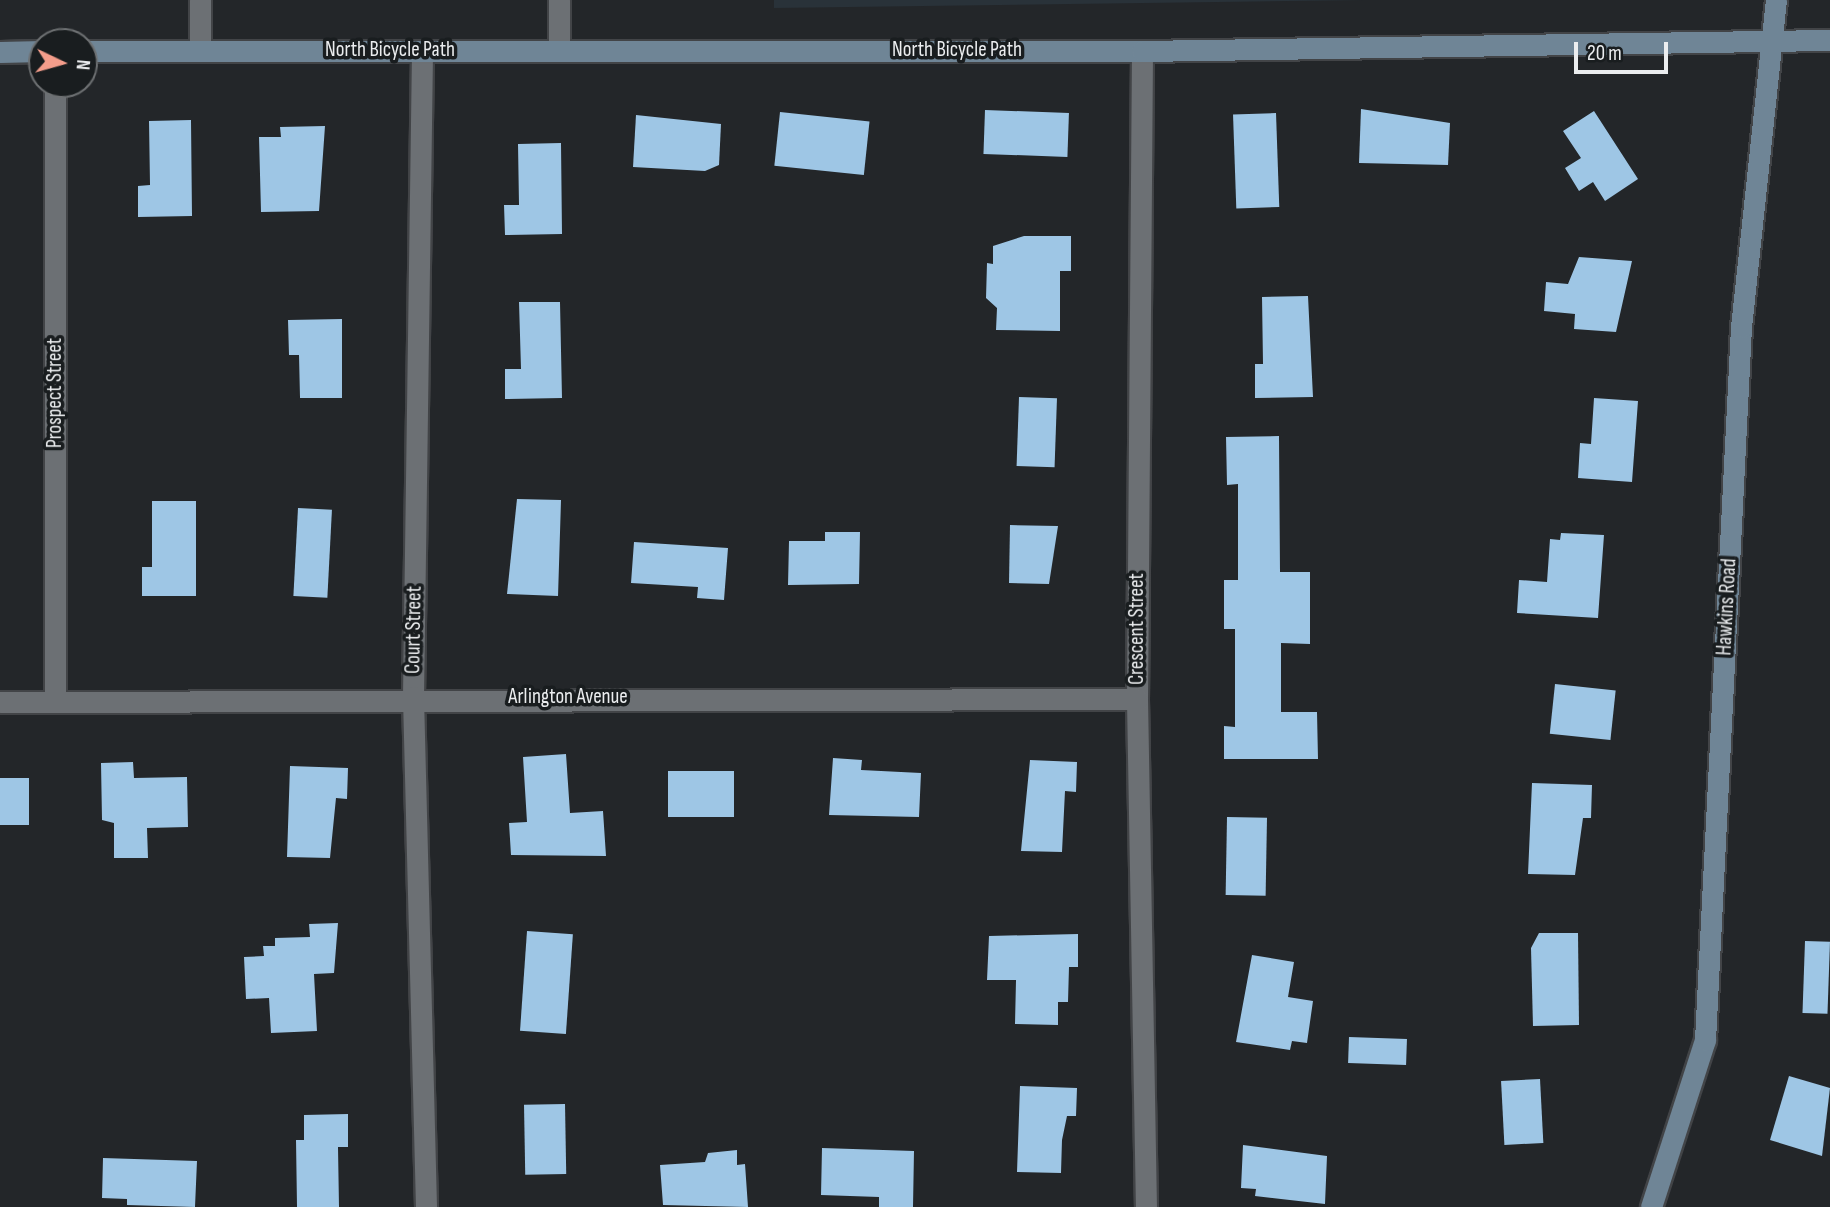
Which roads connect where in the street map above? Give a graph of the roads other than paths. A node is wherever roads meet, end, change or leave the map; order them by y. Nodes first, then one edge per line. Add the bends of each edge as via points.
1 (200, 0) edge
2 (559, 0) edge
3 (1776, 0) edge
4 (1774, 39) junction
5 (1830, 40) edge
6 (559, 46) junction
7 (200, 48) junction
8 (28, 51) edge
9 (98, 51) edge
10 (1142, 51) junction
11 (0, 52) edge
12 (422, 52) junction
13 (55, 98) edge
14 (413, 697) junction
15 (1137, 699) junction
16 (0, 702) edge
17 (55, 702) junction
18 (426, 1207) edge
19 (1146, 1207) edge
20 (1651, 1207) edge

1 - 7 street
2 - 6 street
3 - 4 street, Hawkins Road
4 - 5 street, North Bicycle Path
4 - 10 street, North Bicycle Path
4 - 20 street, Hawkins Road via 1741,327 1705,1040
6 - 10 street, North Bicycle Path
6 - 12 street, North Bicycle Path
7 - 9 street, North Bicycle Path
7 - 12 street, North Bicycle Path
8 - 11 street
10 - 15 street, Crescent Street
12 - 14 street, Court Street
13 - 17 street, Prospect Street
14 - 15 street, Arlington Avenue
14 - 17 street, Arlington Avenue
14 - 18 street, Court Street
15 - 19 street, Crescent Street
16 - 17 street, Arlington Avenue

